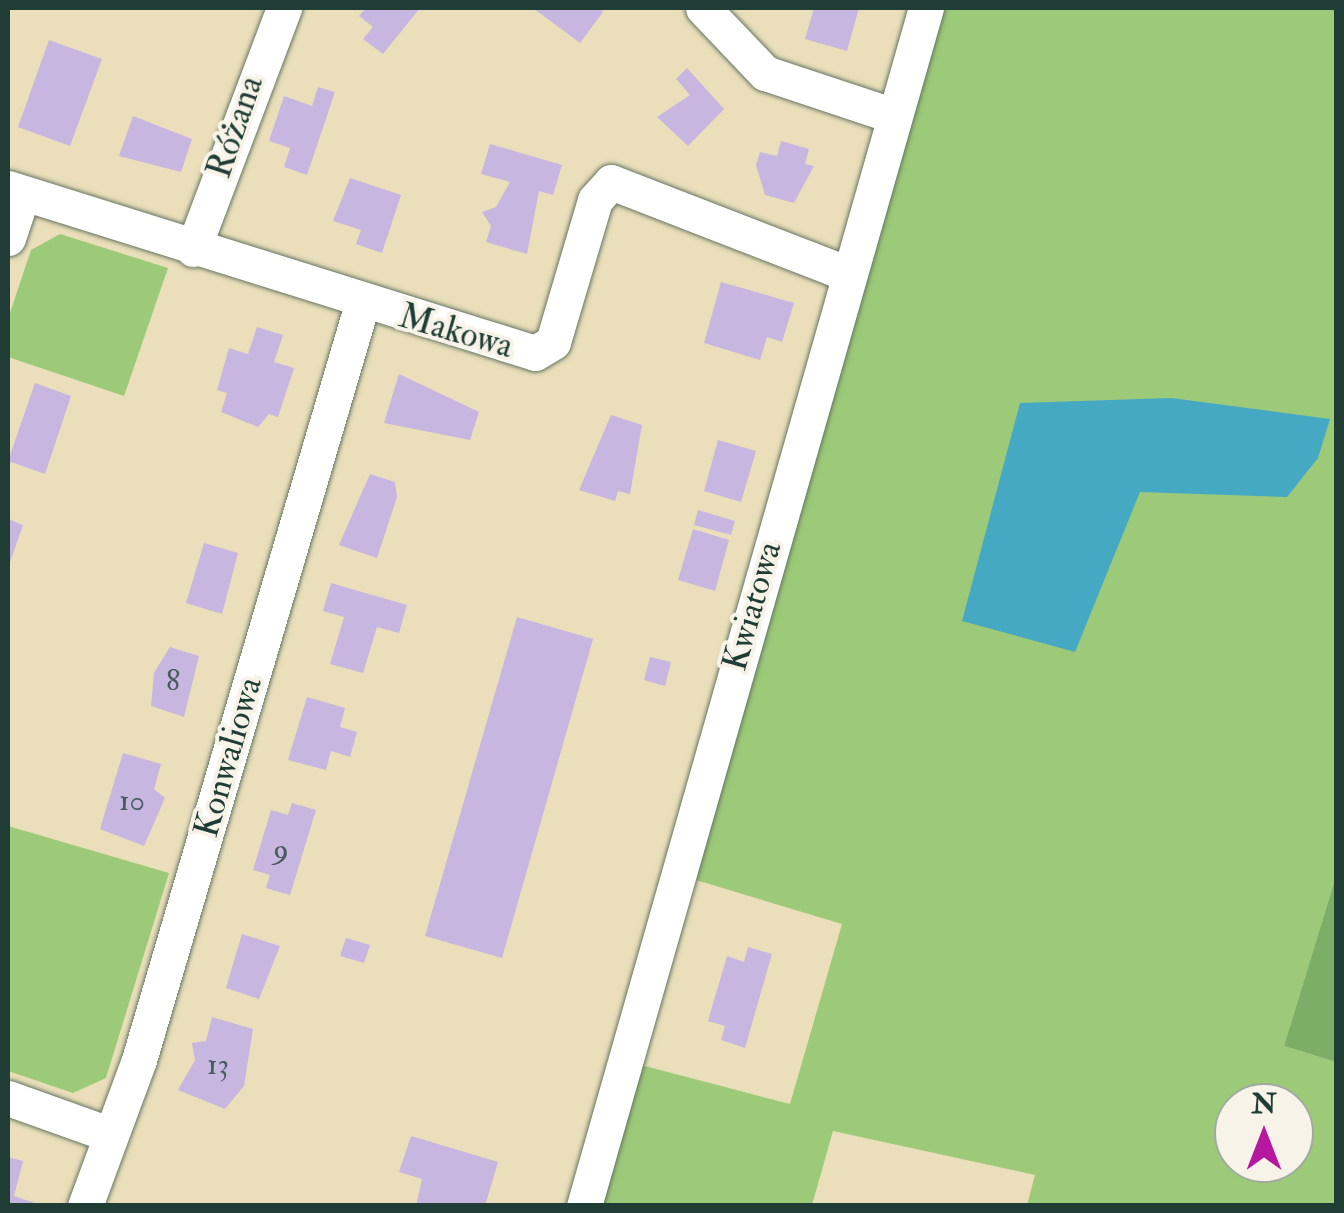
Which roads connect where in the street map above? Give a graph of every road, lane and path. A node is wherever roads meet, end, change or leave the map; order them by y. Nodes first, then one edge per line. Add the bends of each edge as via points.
1 (284, 8) edge
2 (703, 8) edge
3 (926, 8) edge
4 (894, 116) junction
5 (15, 191) edge
6 (8, 238) edge
7 (192, 249) junction
8 (846, 273) junction
9 (362, 304) junction
10 (8, 1098) edge
11 (106, 1132) junction
12 (85, 1206) edge
13 (584, 1206) edge

1 - 7 street, Różana
2 - 4 street via 765,74
3 - 4 street, Kwiatowa
4 - 8 street, Kwiatowa
5 - 6 street
5 - 7 street, Makowa
7 - 9 street, Makowa
8 - 9 street, Makowa via 623,181 595,200 546,350 525,352
8 - 13 street, Kwiatowa
9 - 11 street, Konwaliowa via 139,1060
10 - 11 street
11 - 12 street, Konwaliowa

